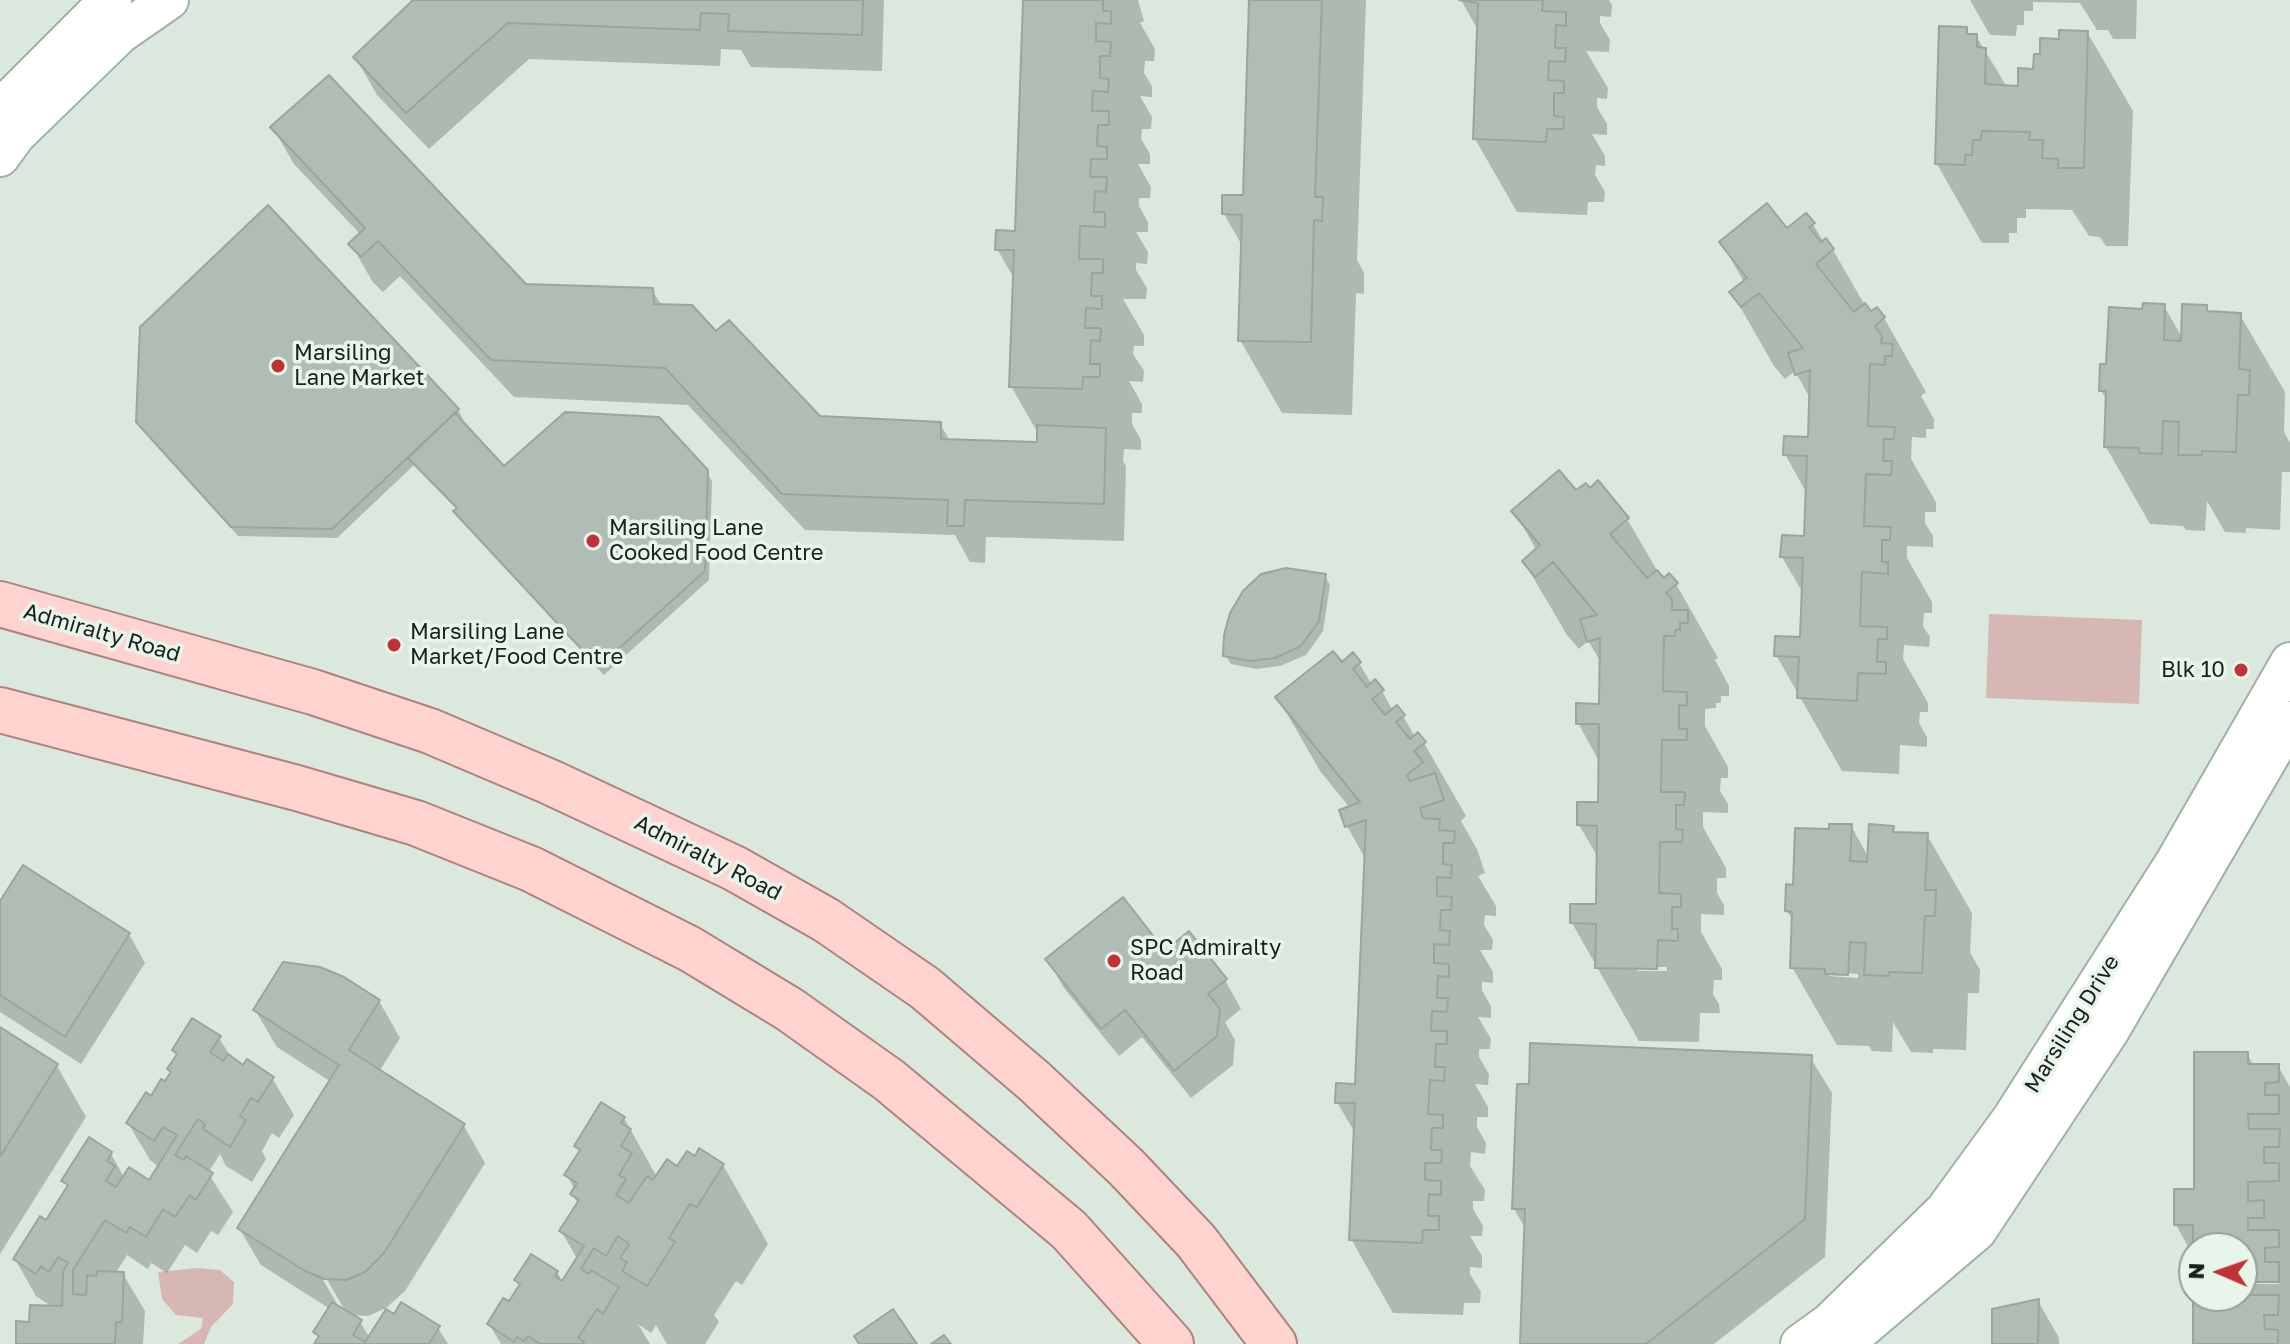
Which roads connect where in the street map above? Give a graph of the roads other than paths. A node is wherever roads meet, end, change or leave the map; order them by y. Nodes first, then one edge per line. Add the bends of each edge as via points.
1 (169, 0) edge
2 (106, 11) edge
3 (0, 109) edge
4 (0, 157) edge
5 (0, 604) edge
6 (2290, 662) edge
7 (0, 710) edge
8 (2290, 721) edge
9 (1171, 1344) edge
10 (1274, 1344) edge
11 (1800, 1344) edge
12 (1844, 1344) edge

1 - 2 street
2 - 3 street
2 - 4 street
5 - 10 main road, Admiralty Road via 313,692 430,731 734,868 813,912 925,988 1126,1167 1196,1241
6 - 11 street, Marsiling Drive via 2175,862 2012,1118 1945,1210 1829,1323
7 - 9 main road via 416,823 531,869 690,949 789,1009 889,1080 1069,1230
8 - 12 street, Marsiling Drive via 2109,1032 1977,1231

